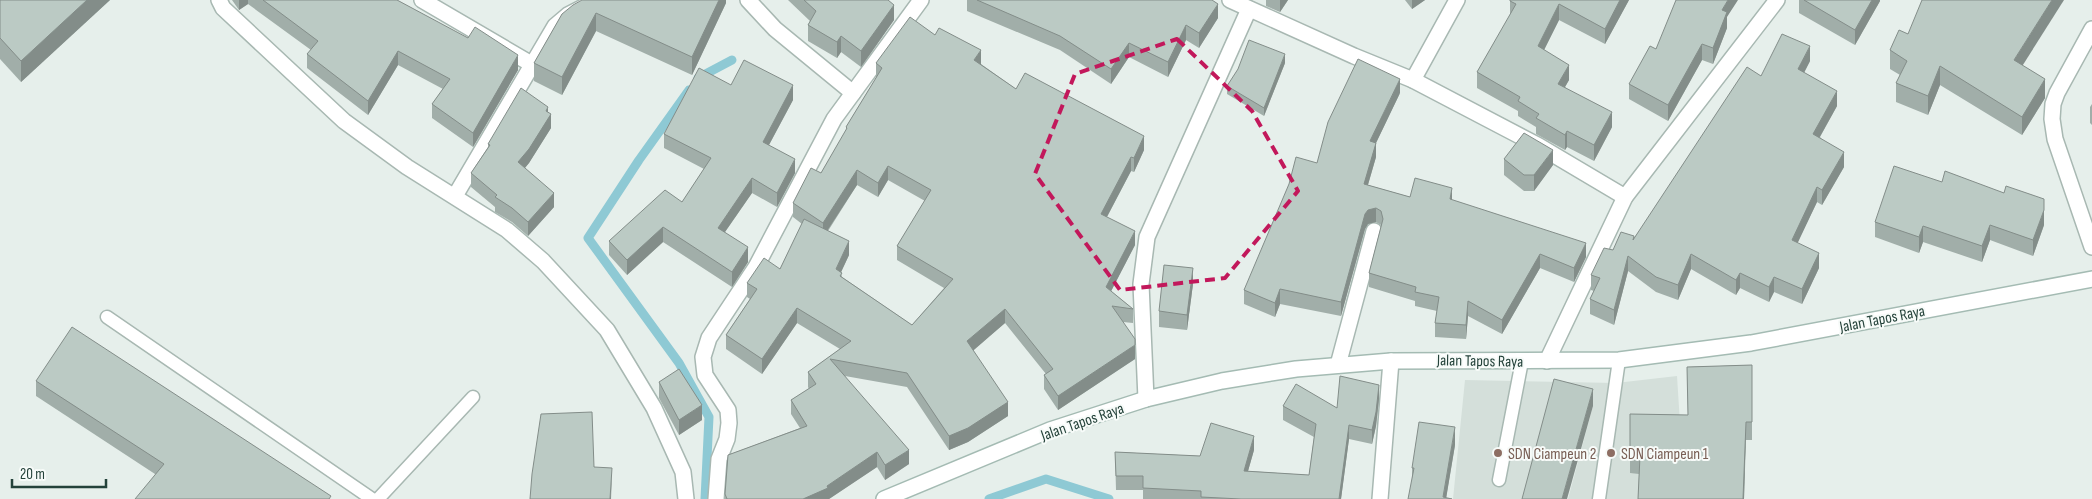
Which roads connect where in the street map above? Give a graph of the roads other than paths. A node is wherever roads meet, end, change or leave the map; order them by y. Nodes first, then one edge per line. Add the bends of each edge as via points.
1 (219, 0) edge
2 (422, 0) edge
3 (597, 0) edge
4 (748, 0) edge
5 (921, 0) edge
6 (1230, 0) edge
7 (1457, 0) edge
8 (1777, 0) edge
9 (1249, 9) junction
10 (2092, 29) edge
11 (533, 66) junction
12 (1413, 80) junction
13 (853, 93) junction
14 (455, 196) junction
15 (1625, 197) junction
16 (1374, 232) dead end
17 (2092, 247) edge
18 (2092, 279) edge
19 (107, 317) dead end
20 (1619, 360) junction
21 (1391, 361) junction
22 (1522, 361) junction
23 (1547, 361) junction
24 (1338, 365) junction
25 (474, 397) dead end
26 (1146, 400) junction
27 (1499, 480) dead end
28 (372, 499) edge
29 (378, 499) edge
30 (686, 499) edge
31 (716, 499) edge
32 (884, 499) edge
33 (1380, 499) edge
34 (1599, 499) edge

1 - 14 street via 223,8 344,121 407,167
2 - 11 street
3 - 11 street via 568,15 555,26
4 - 13 street via 776,29
5 - 13 street
6 - 9 street
7 - 12 street
8 - 15 street
9 - 12 street
9 - 26 street via 1147,237 1141,284
10 - 17 street via 2056,93 2052,119
11 - 14 street
12 - 15 street via 1539,146
13 - 31 street via 834,119 756,267 709,338 702,356 705,375 728,410 730,423 719,460
14 - 30 street via 507,230 543,261 607,330 654,408 683,472
15 - 23 street
16 - 24 street
18 - 20 street, Jalan Tapos Raya via 1751,343
19 - 28 lane
20 - 23 street, Jalan Tapos Raya
20 - 34 lane
21 - 22 street, Jalan Tapos Raya
21 - 24 street, Jalan Tapos Raya
21 - 33 street
22 - 23 street, Jalan Tapos Raya
22 - 27 lane
24 - 26 street, Jalan Tapos Raya via 1222,381
25 - 29 lane
26 - 32 street, Jalan Tapos Raya via 1050,430

